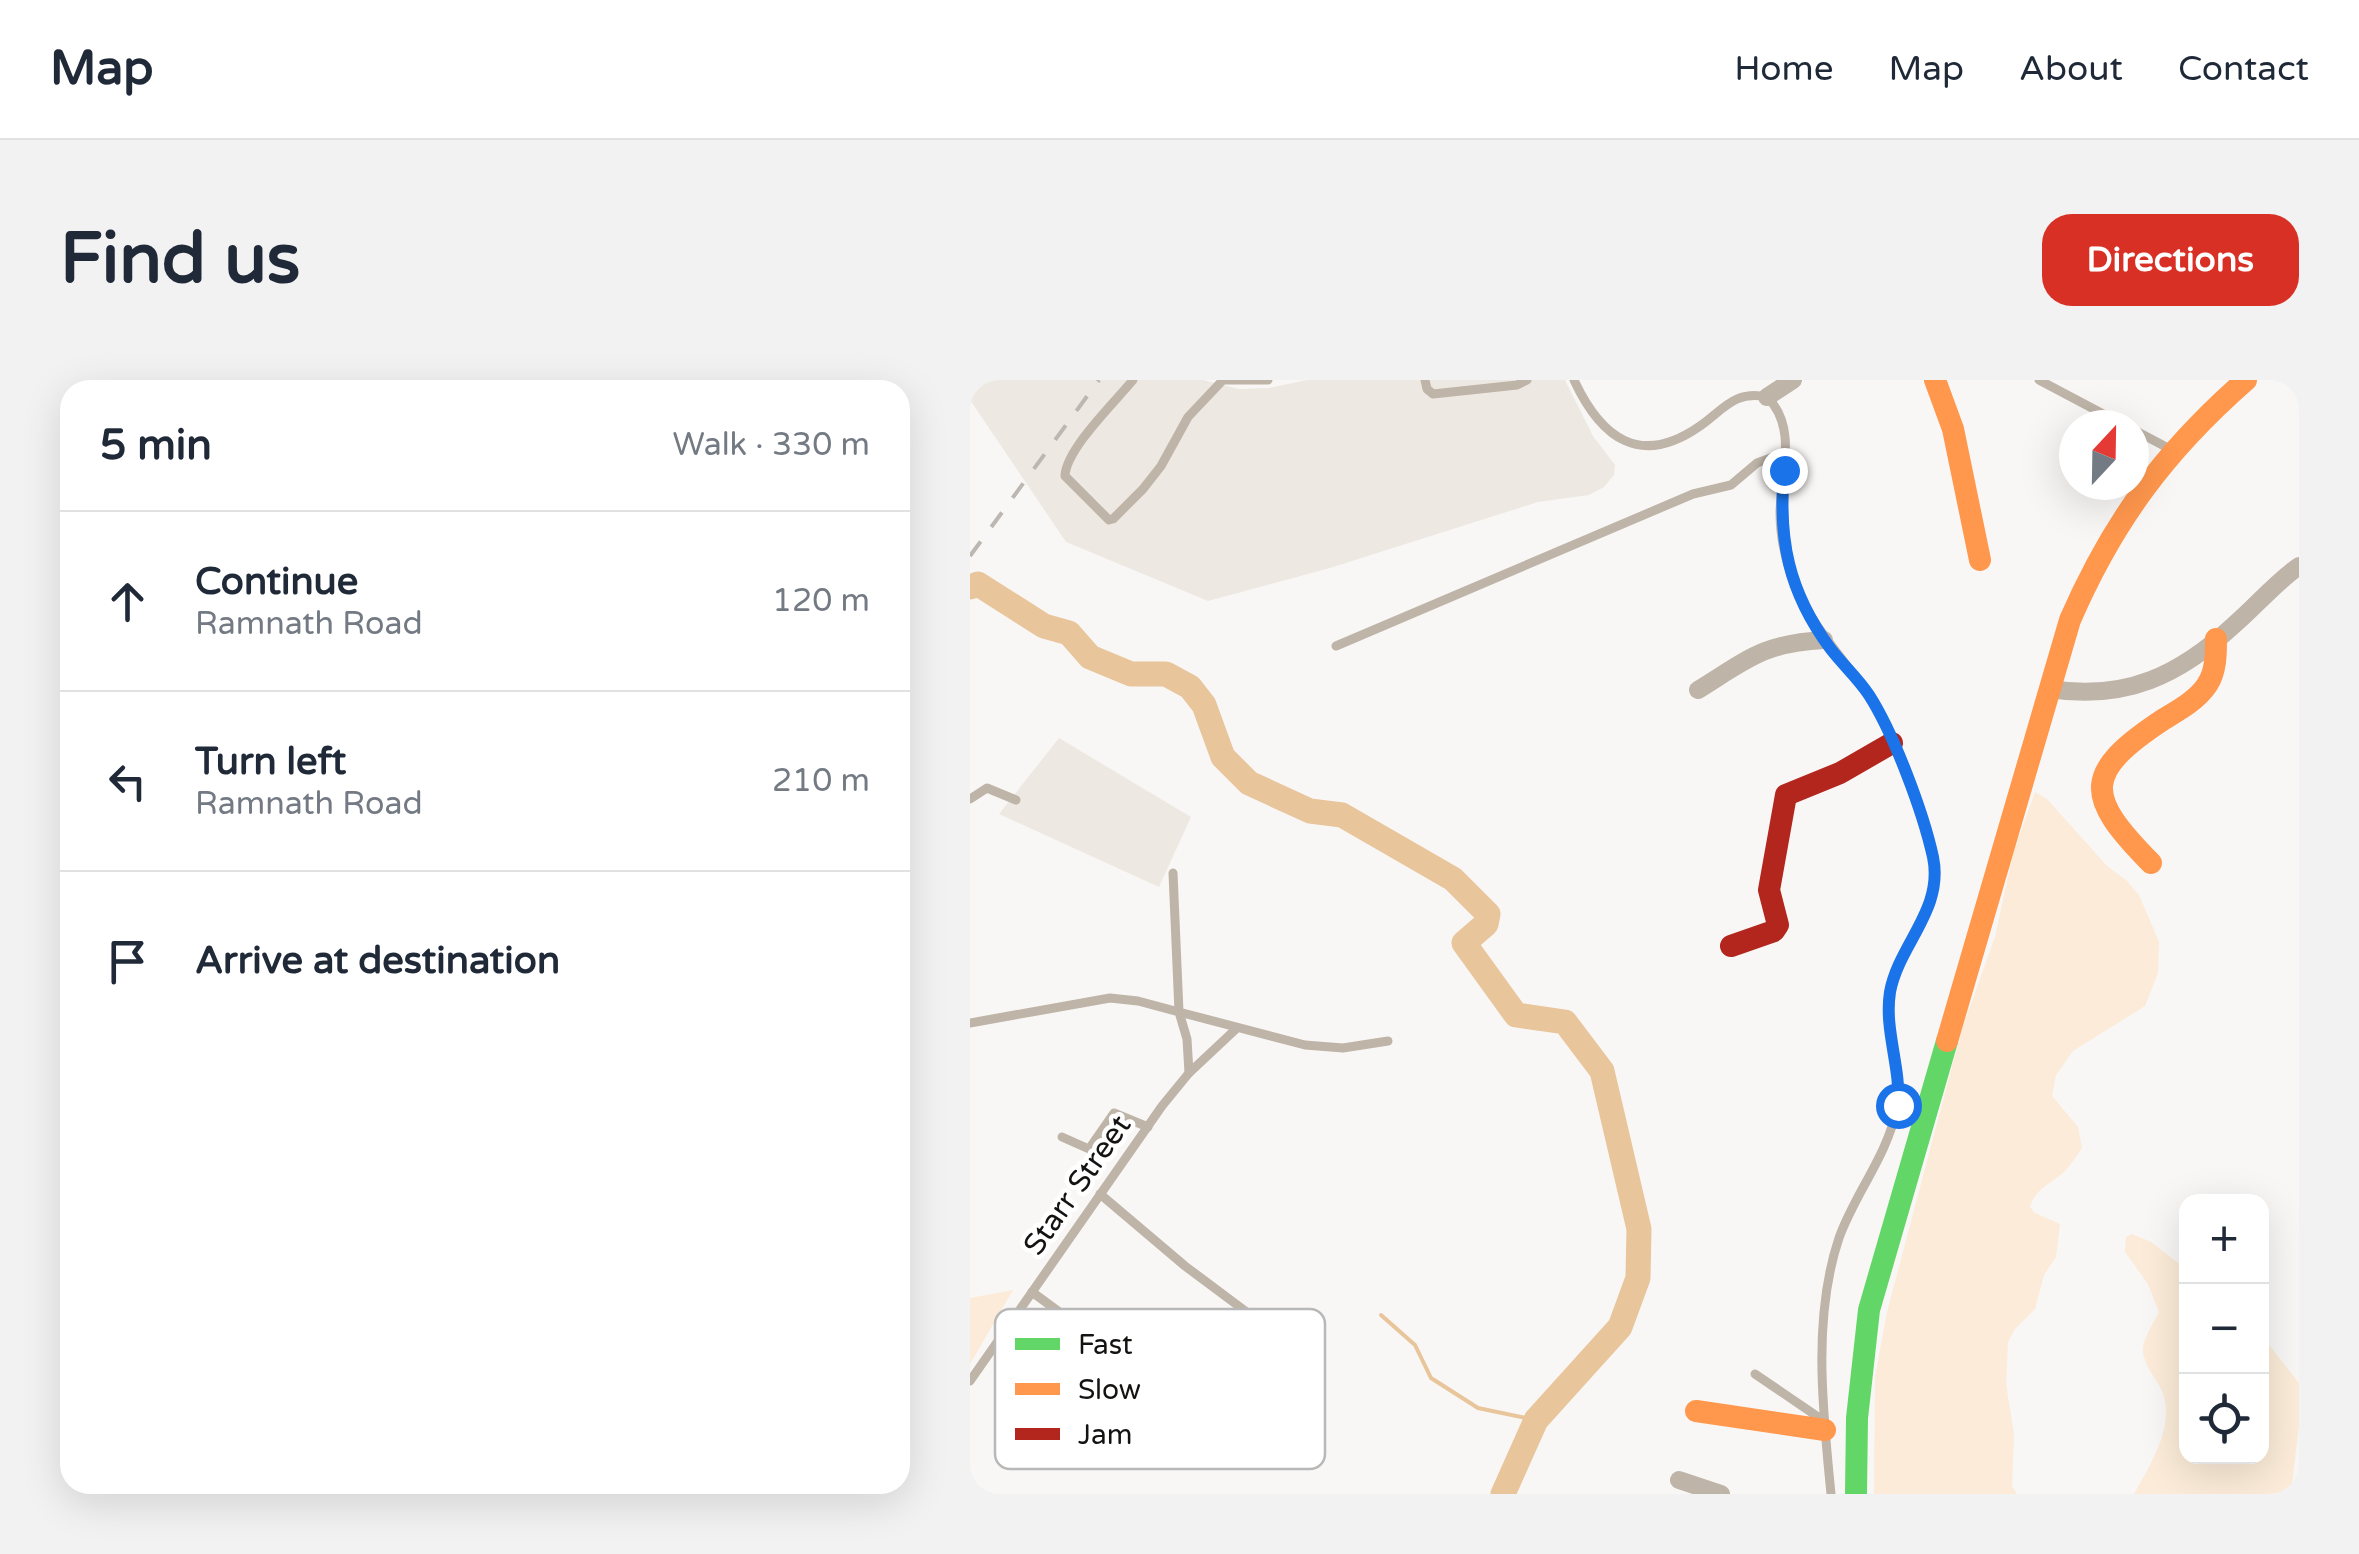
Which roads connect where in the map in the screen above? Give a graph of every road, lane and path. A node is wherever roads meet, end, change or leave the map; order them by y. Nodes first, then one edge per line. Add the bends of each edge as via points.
1 (1133, 380) edge
2 (1223, 380) edge
3 (1268, 380) edge
4 (1425, 380) edge
5 (1527, 380) edge
6 (1574, 380) edge
7 (1793, 380) edge
8 (1934, 380) edge
9 (2040, 380) edge
10 (2246, 380) edge
11 (1767, 397) junction
12 (2096, 410) edge
13 (2149, 438) edge
14 (2170, 449) junction
15 (1784, 453) junction
16 (1980, 560) dead end
17 (2299, 566) edge
18 (2216, 639) junction
19 (1824, 640) junction
20 (1336, 646) dead end
21 (2050, 689) junction
22 (1698, 690) dead end
23 (1892, 742) junction
24 (970, 799) edge
25 (1016, 800) dead end
26 (2151, 863) dead end
27 (1173, 873) dead end
28 (1731, 946) dead end
29 (1179, 1012) junction
30 (970, 1023) edge
31 (1237, 1028) junction
32 (1388, 1041) dead end
33 (1189, 1073) junction
34 (1148, 1126) junction
35 (1062, 1138) dead end
36 (1100, 1194) junction
37 (1032, 1292) junction
38 (1020, 1309) edge
39 (1055, 1309) edge
40 (1242, 1309) edge
41 (995, 1345) edge
42 (1755, 1374) dead end
43 (970, 1381) edge
44 (1696, 1411) dead end
45 (1825, 1426) junction
46 (1678, 1480) dead end
47 (1721, 1494) edge
48 (1831, 1494) edge
49 (1856, 1494) edge

1 - 2 lane via 1064,471 1109,520 1143,490 1188,417
2 - 3 lane
4 - 5 lane via 1433,394
6 - 11 lane via 1603,426 1640,447 1690,432 1738,396
7 - 11 street
8 - 16 street via 1953,430
9 - 12 lane
10 - 14 street
11 - 15 lane via 1782,416
13 - 14 lane
14 - 21 street via 2097,558
15 - 19 lane via 1785,554
15 - 20 lane via 1757,463 1731,485 1692,494
17 - 18 street
18 - 21 street via 2160,676 2124,690
18 - 26 street via 2205,688 2120,752 2102,784 2110,815
19 - 22 street via 1759,652
19 - 23 lane via 1868,694
21 - 49 street via 1870,1310 1856,1418
23 - 28 street via 1786,795 1769,890 1778,925
23 - 45 lane via 1932,853 1933,892 1890,994 1895,1116 1832,1266
24 - 25 lane via 986,788
27 - 29 lane
29 - 30 lane via 1110,998
29 - 31 lane
29 - 33 lane
31 - 32 lane via 1323,1047
31 - 33 lane, Starr Street
33 - 34 lane, Starr Street
34 - 35 lane via 1114,1112 1092,1148
34 - 36 lane, Starr Street
36 - 37 lane, Starr Street
36 - 40 lane
37 - 38 lane, Starr Street
37 - 39 lane
41 - 43 lane, Starr Street
42 - 45 lane
44 - 45 street
45 - 48 lane
46 - 47 street

